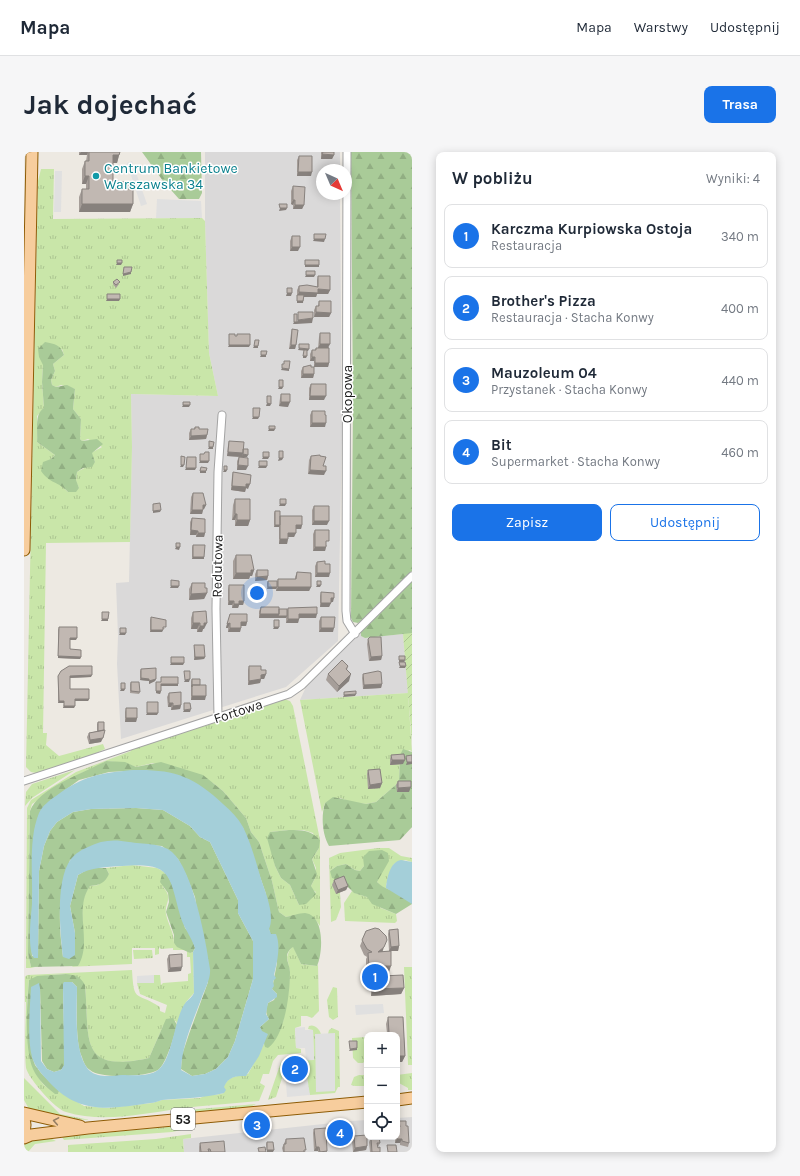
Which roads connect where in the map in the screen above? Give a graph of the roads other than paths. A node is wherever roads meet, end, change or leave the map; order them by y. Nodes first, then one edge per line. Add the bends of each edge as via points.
1 (32, 152) edge
2 (347, 152) edge
3 (222, 414) dead end
4 (24, 550) edge
5 (412, 576) edge
6 (354, 634) junction
7 (218, 717) junction
8 (24, 781) edge
9 (412, 1098) edge
10 (400, 1100) edge
11 (364, 1102) edge
12 (24, 1114) edge
13 (24, 1118) edge
14 (88, 1128) junction
15 (24, 1133) edge
16 (24, 1138) edge

1 - 4 main road
2 - 6 street, Okopowa via 346,611 347,621
3 - 7 street, Redutowa via 218,472 216,610
5 - 6 street, Fortowa
6 - 7 street, Fortowa via 292,692
7 - 8 street, Fortowa
9 - 10 main road
11 - 14 main road, 53
14 -> 12 main road, 53
13 - 15 main road
14 - 16 main road, 53

